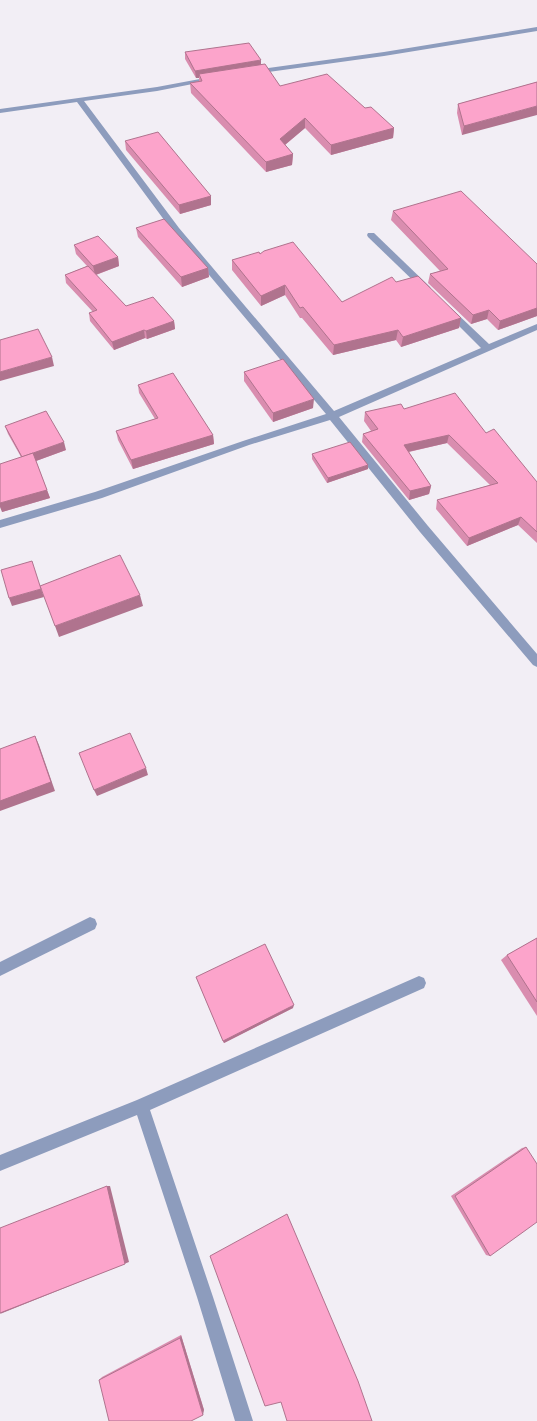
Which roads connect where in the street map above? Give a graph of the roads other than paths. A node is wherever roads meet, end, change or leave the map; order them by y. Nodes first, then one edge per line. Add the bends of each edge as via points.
1 (537, 29) edge
2 (246, 73) edge
3 (225, 76) edge
4 (80, 101) junction
5 (0, 111) edge
6 (371, 235) dead end
7 (537, 328) edge
8 (487, 348) junction
9 (332, 416) junction
10 (0, 524) edge
11 (537, 662) edge
12 (90, 924) dead end
13 (0, 969) edge
14 (419, 983) dead end
15 (141, 1106) junction
16 (0, 1163) edge
17 (244, 1421) edge

1 - 2 street
3 - 4 street
4 - 5 street
4 - 9 street via 176,230
6 - 8 street
7 - 8 street
8 - 9 street
9 - 10 street via 98,495
9 - 11 street
12 - 13 street
14 - 15 street
15 - 16 street
15 - 17 street

